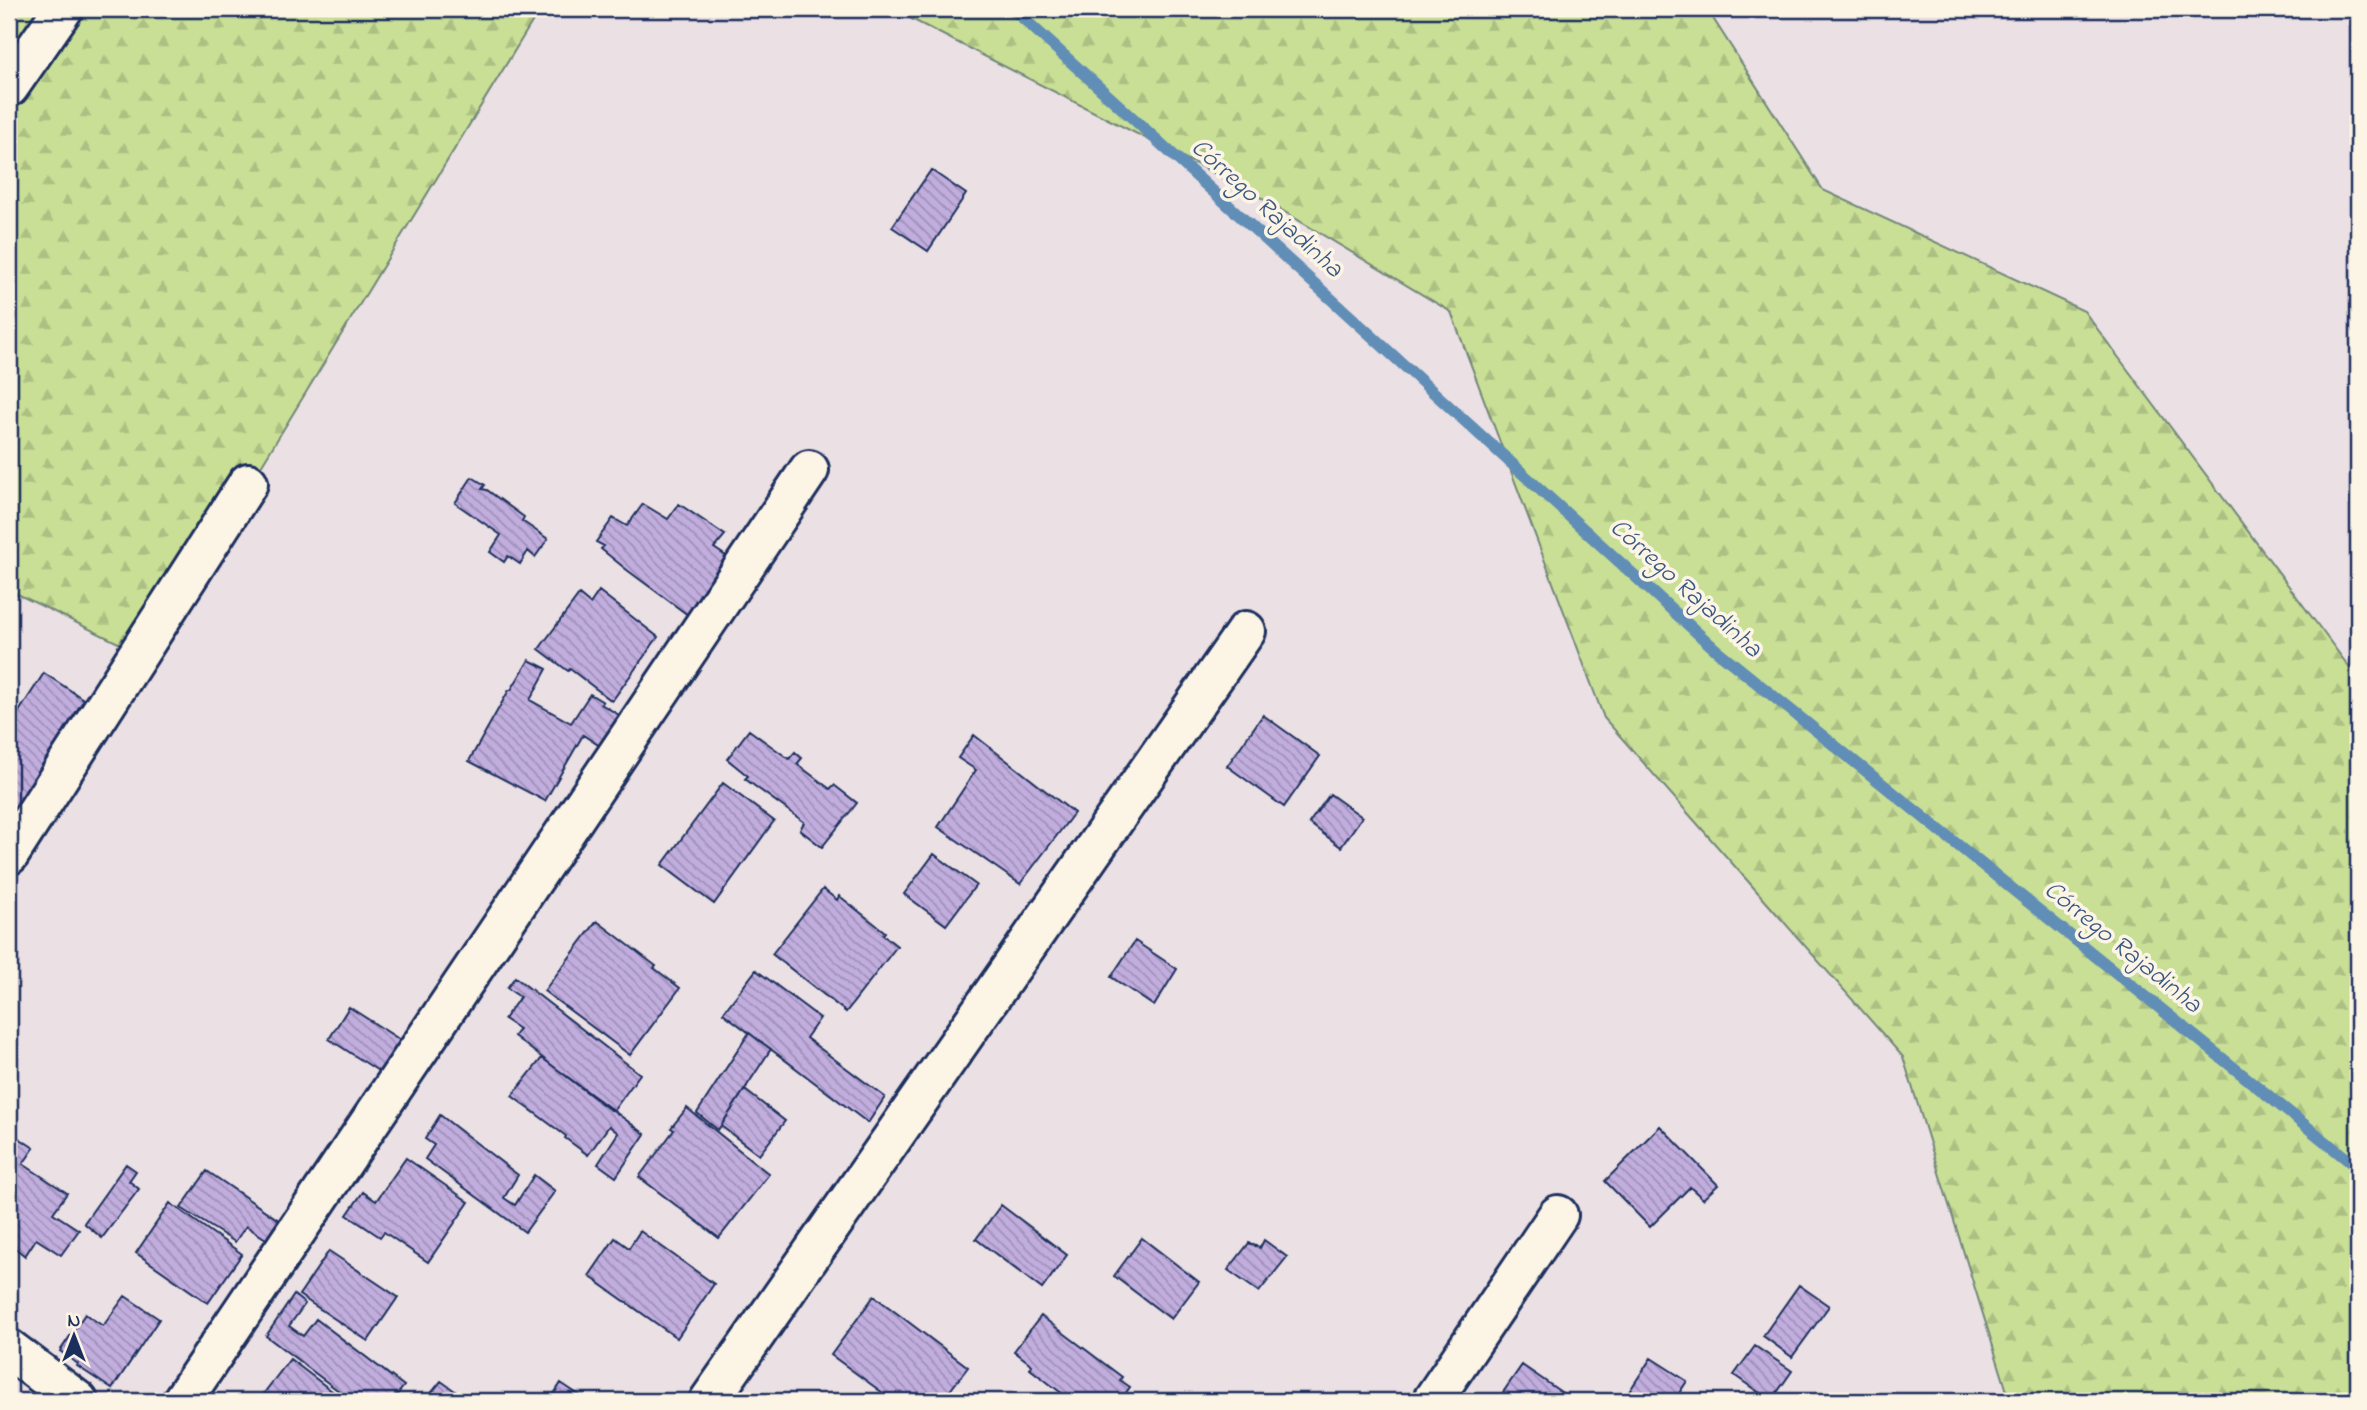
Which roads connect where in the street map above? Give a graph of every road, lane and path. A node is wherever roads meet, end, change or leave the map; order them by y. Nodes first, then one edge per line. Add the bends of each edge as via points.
1 (63, 9) edge
2 (9, 87) edge
3 (809, 470) dead end
4 (248, 484) dead end
5 (1246, 631) dead end
6 (9, 855) edge
7 (1558, 1215) dead end
8 (9, 1349) edge
9 (78, 1401) edge
10 (182, 1401) edge
11 (709, 1401) edge
12 (1432, 1401) edge

1 - 2 street
3 - 10 street
4 - 6 street
5 - 11 street
7 - 12 street
8 - 9 street

